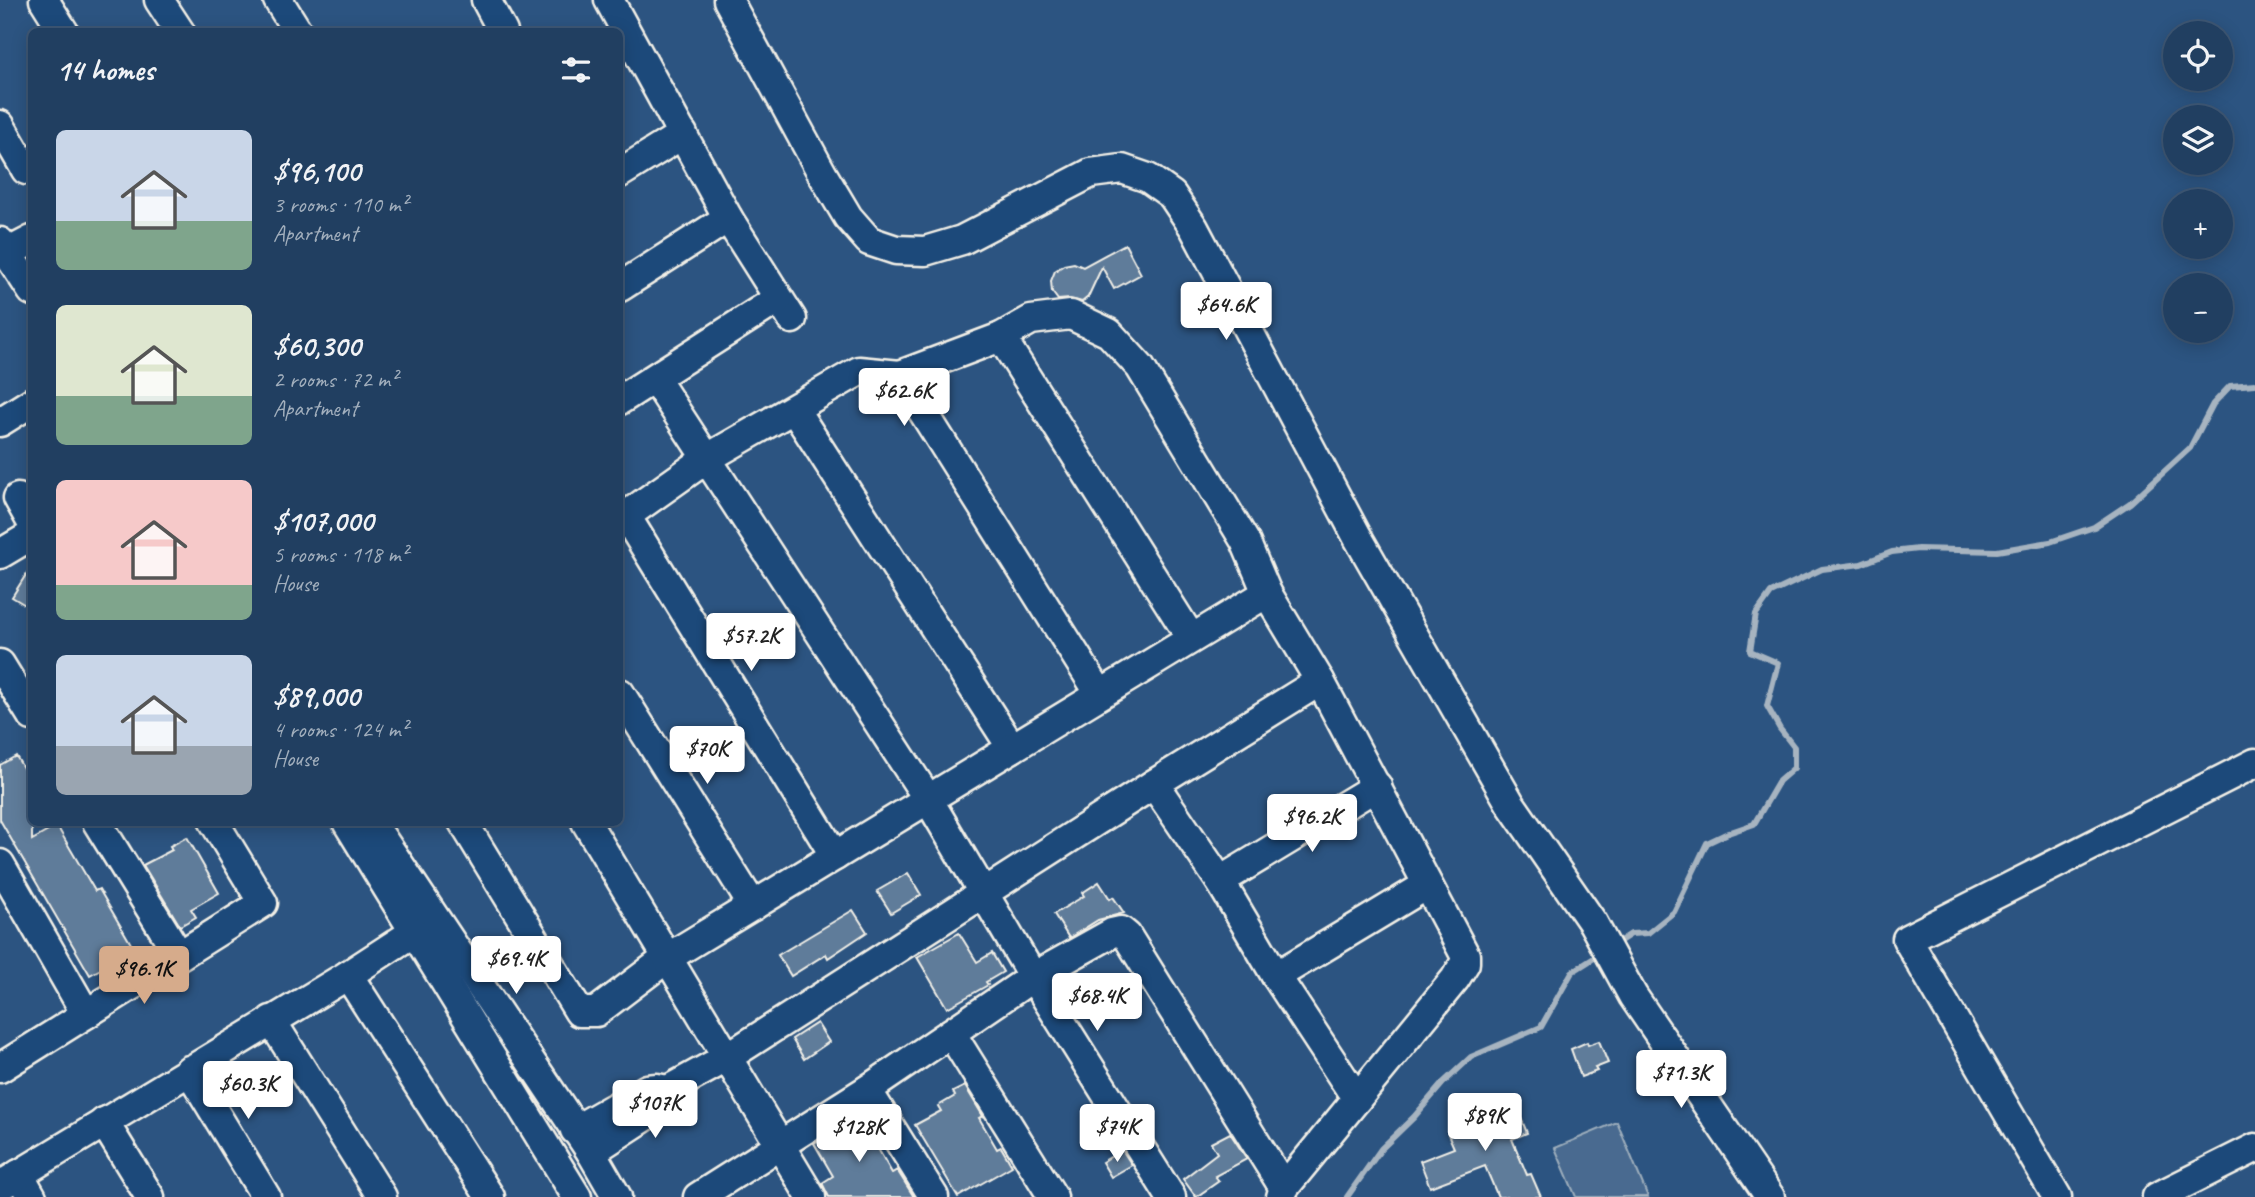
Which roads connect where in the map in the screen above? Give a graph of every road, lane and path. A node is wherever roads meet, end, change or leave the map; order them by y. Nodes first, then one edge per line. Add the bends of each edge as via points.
1 (44, 0) edge
2 (159, 0) edge
3 (278, 0) edge
4 (486, 0) edge
5 (609, 0) edge
6 (728, 0) edge
7 (62, 28) edge
8 (177, 28) edge
9 (296, 28) edge
10 (501, 28) edge
11 (619, 28) edge
12 (626, 50) edge
13 (14, 133) edge
14 (683, 134) junction
15 (26, 170) dead end
16 (623, 171) edge
17 (728, 218) junction
18 (28, 241) edge
19 (3, 247) edge
20 (28, 280) edge
21 (623, 285) edge
22 (1001, 337) junction
23 (900, 375) junction
24 (655, 379) junction
25 (623, 398) edge
26 (28, 404) edge
27 (794, 409) junction
28 (0, 422) edge
29 (706, 459) junction
30 (18, 498) dead end
31 (28, 516) edge
32 (623, 518) edge
33 (28, 537) edge
34 (0, 554) edge
35 (1267, 593) junction
36 (1191, 638) junction
37 (0, 664) edge
38 (1320, 681) junction
39 (1100, 694) junction
40 (623, 698) edge
41 (28, 710) edge
42 (1012, 748) junction
43 (2255, 763) edge
44 (1154, 784) junction
45 (1377, 786) junction
46 (928, 799) junction
47 (99, 826) edge
48 (216, 826) edge
49 (348, 826) edge
50 (374, 826) edge
51 (465, 826) edge
52 (588, 826) edge
53 (835, 856) junction
54 (0, 864) edge
55 (1220, 881) junction
56 (1427, 885) junction
57 (983, 894) junction
58 (754, 906) junction
59 (414, 932) junction
60 (179, 955) junction
61 (667, 958) junction
62 (348, 975) junction
63 (1276, 976) junction
64 (1033, 977) junction
65 (86, 1014) junction
66 (271, 1020) junction
67 (951, 1033) junction
68 (726, 1058) junction
69 (1, 1066) edge
70 (189, 1070) junction
71 (867, 1090) junction
72 (1357, 1099) junction
73 (104, 1122) junction
74 (583, 1141) junction
75 (779, 1147) junction
76 (2255, 1148) edge
77 (17, 1186) edge
78 (1283, 1192) edge
79 (150, 1197) edge
80 (266, 1197) edge
81 (382, 1197) edge
82 (490, 1197) edge
83 (577, 1197) edge
84 (618, 1197) edge
85 (698, 1197) edge
86 (811, 1197) edge
87 (934, 1197) edge
88 (1053, 1197) edge
89 (1171, 1197) edge
90 (1770, 1197) edge
91 (2057, 1197) edge
92 (2157, 1197) edge

1 - 7 street
2 - 8 street
3 - 9 street
4 - 10 street
5 - 11 street
6 - 90 street via 823,175 848,217 869,241 896,250 926,251 962,240 1091,173 1122,169 1148,178 1172,195 1201,240 1356,536 1503,791 1593,923 1633,996
12 - 14 street
13 - 15 street
14 - 16 street
14 - 17 street
17 - 21 street
17 - 24 street via 785,309
18 - 19 street
19 - 20 street
22 - 23 street
22 - 35 street via 1031,320 1071,315 1109,333 1140,367 1245,541
22 - 36 street
23 - 27 street via 859,371
23 - 39 street
24 - 25 street
24 - 29 street
26 - 28 street
27 - 29 street
27 - 42 street
29 - 32 street
29 - 46 street
30 - 31 street
32 - 53 street
33 - 34 street
35 - 36 street
35 - 38 street
36 - 39 street
37 - 41 street
38 - 44 street
38 - 45 street
39 - 42 street
40 - 58 street
42 - 46 street
43 - 91 street via 1907,939
44 - 55 street
44 - 57 street
45 - 55 street
45 - 56 street
46 - 53 street
46 - 57 street
47 - 60 street
48 - 60 street via 263,903
49 - 59 street
50 - 74 street
51 - 61 street via 579,1012 596,1012
52 - 61 street
53 - 58 street
54 - 65 street
55 - 63 street
56 - 63 street
56 - 72 street via 1465,955 1465,963
57 - 64 street
57 - 68 street
58 - 61 street
59 - 62 street
59 - 83 street
60 - 65 street
61 - 68 street
62 - 66 street
62 - 82 street
63 - 72 street
64 - 67 street
64 - 78 street via 1112,933 1121,931 1127,936
64 - 89 street
65 - 69 street
66 - 70 street
66 - 81 street
67 - 71 street
67 - 88 street
68 - 74 street via 668,1090 660,1107
68 - 75 street
70 - 73 street
70 - 80 street
71 - 75 street
71 - 87 street
72 - 78 street
73 - 77 street
73 - 79 street
74 - 84 street
75 - 85 street
75 - 86 street
76 - 92 street

